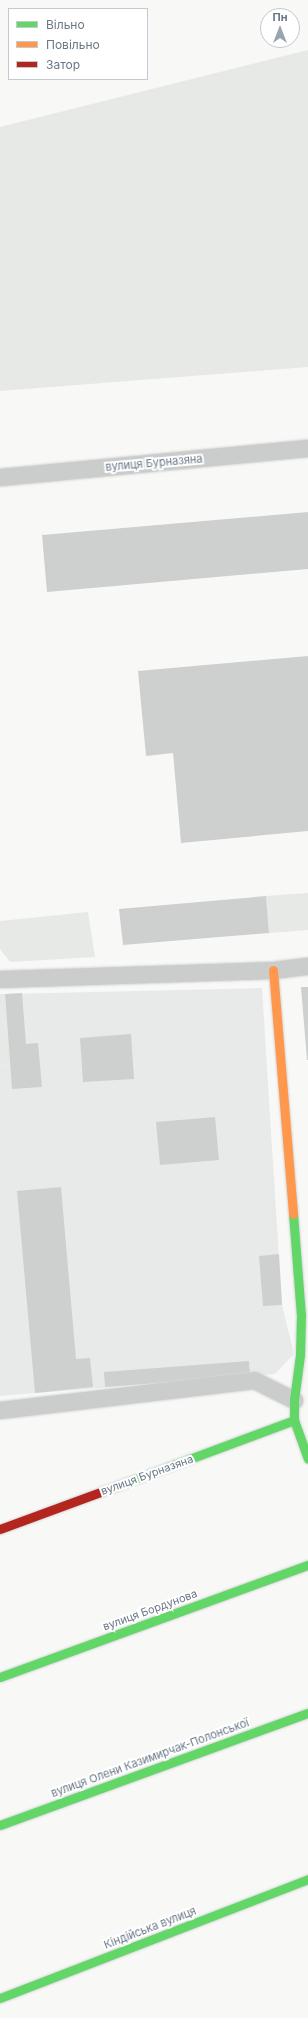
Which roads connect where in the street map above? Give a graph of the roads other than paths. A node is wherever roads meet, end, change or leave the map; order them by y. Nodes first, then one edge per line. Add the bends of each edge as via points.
1 (308, 448) edge
2 (0, 477) edge
3 (308, 966) edge
4 (274, 970) junction
5 (0, 979) edge
6 (294, 1400) junction
7 (0, 1410) edge
8 (294, 1420) junction
9 (308, 1459) edge
10 (0, 1529) edge
11 (308, 1565) edge
12 (0, 1677) edge
13 (308, 1713) edge
14 (0, 1825) edge
15 (308, 1879) edge
16 (0, 1998) edge

1 - 2 street, вулиця Бурназяна
3 - 4 street
4 - 5 street
4 - 6 street via 301,1315 300,1355
6 - 7 street via 254,1380
6 - 8 street
8 - 9 street
8 - 10 street, вулиця Бурназяна
11 - 12 street, вулиця Бордунова
13 - 14 street, вулиця Олени Казимирчак-Полонської
15 - 16 street, Кіндійська вулиця

